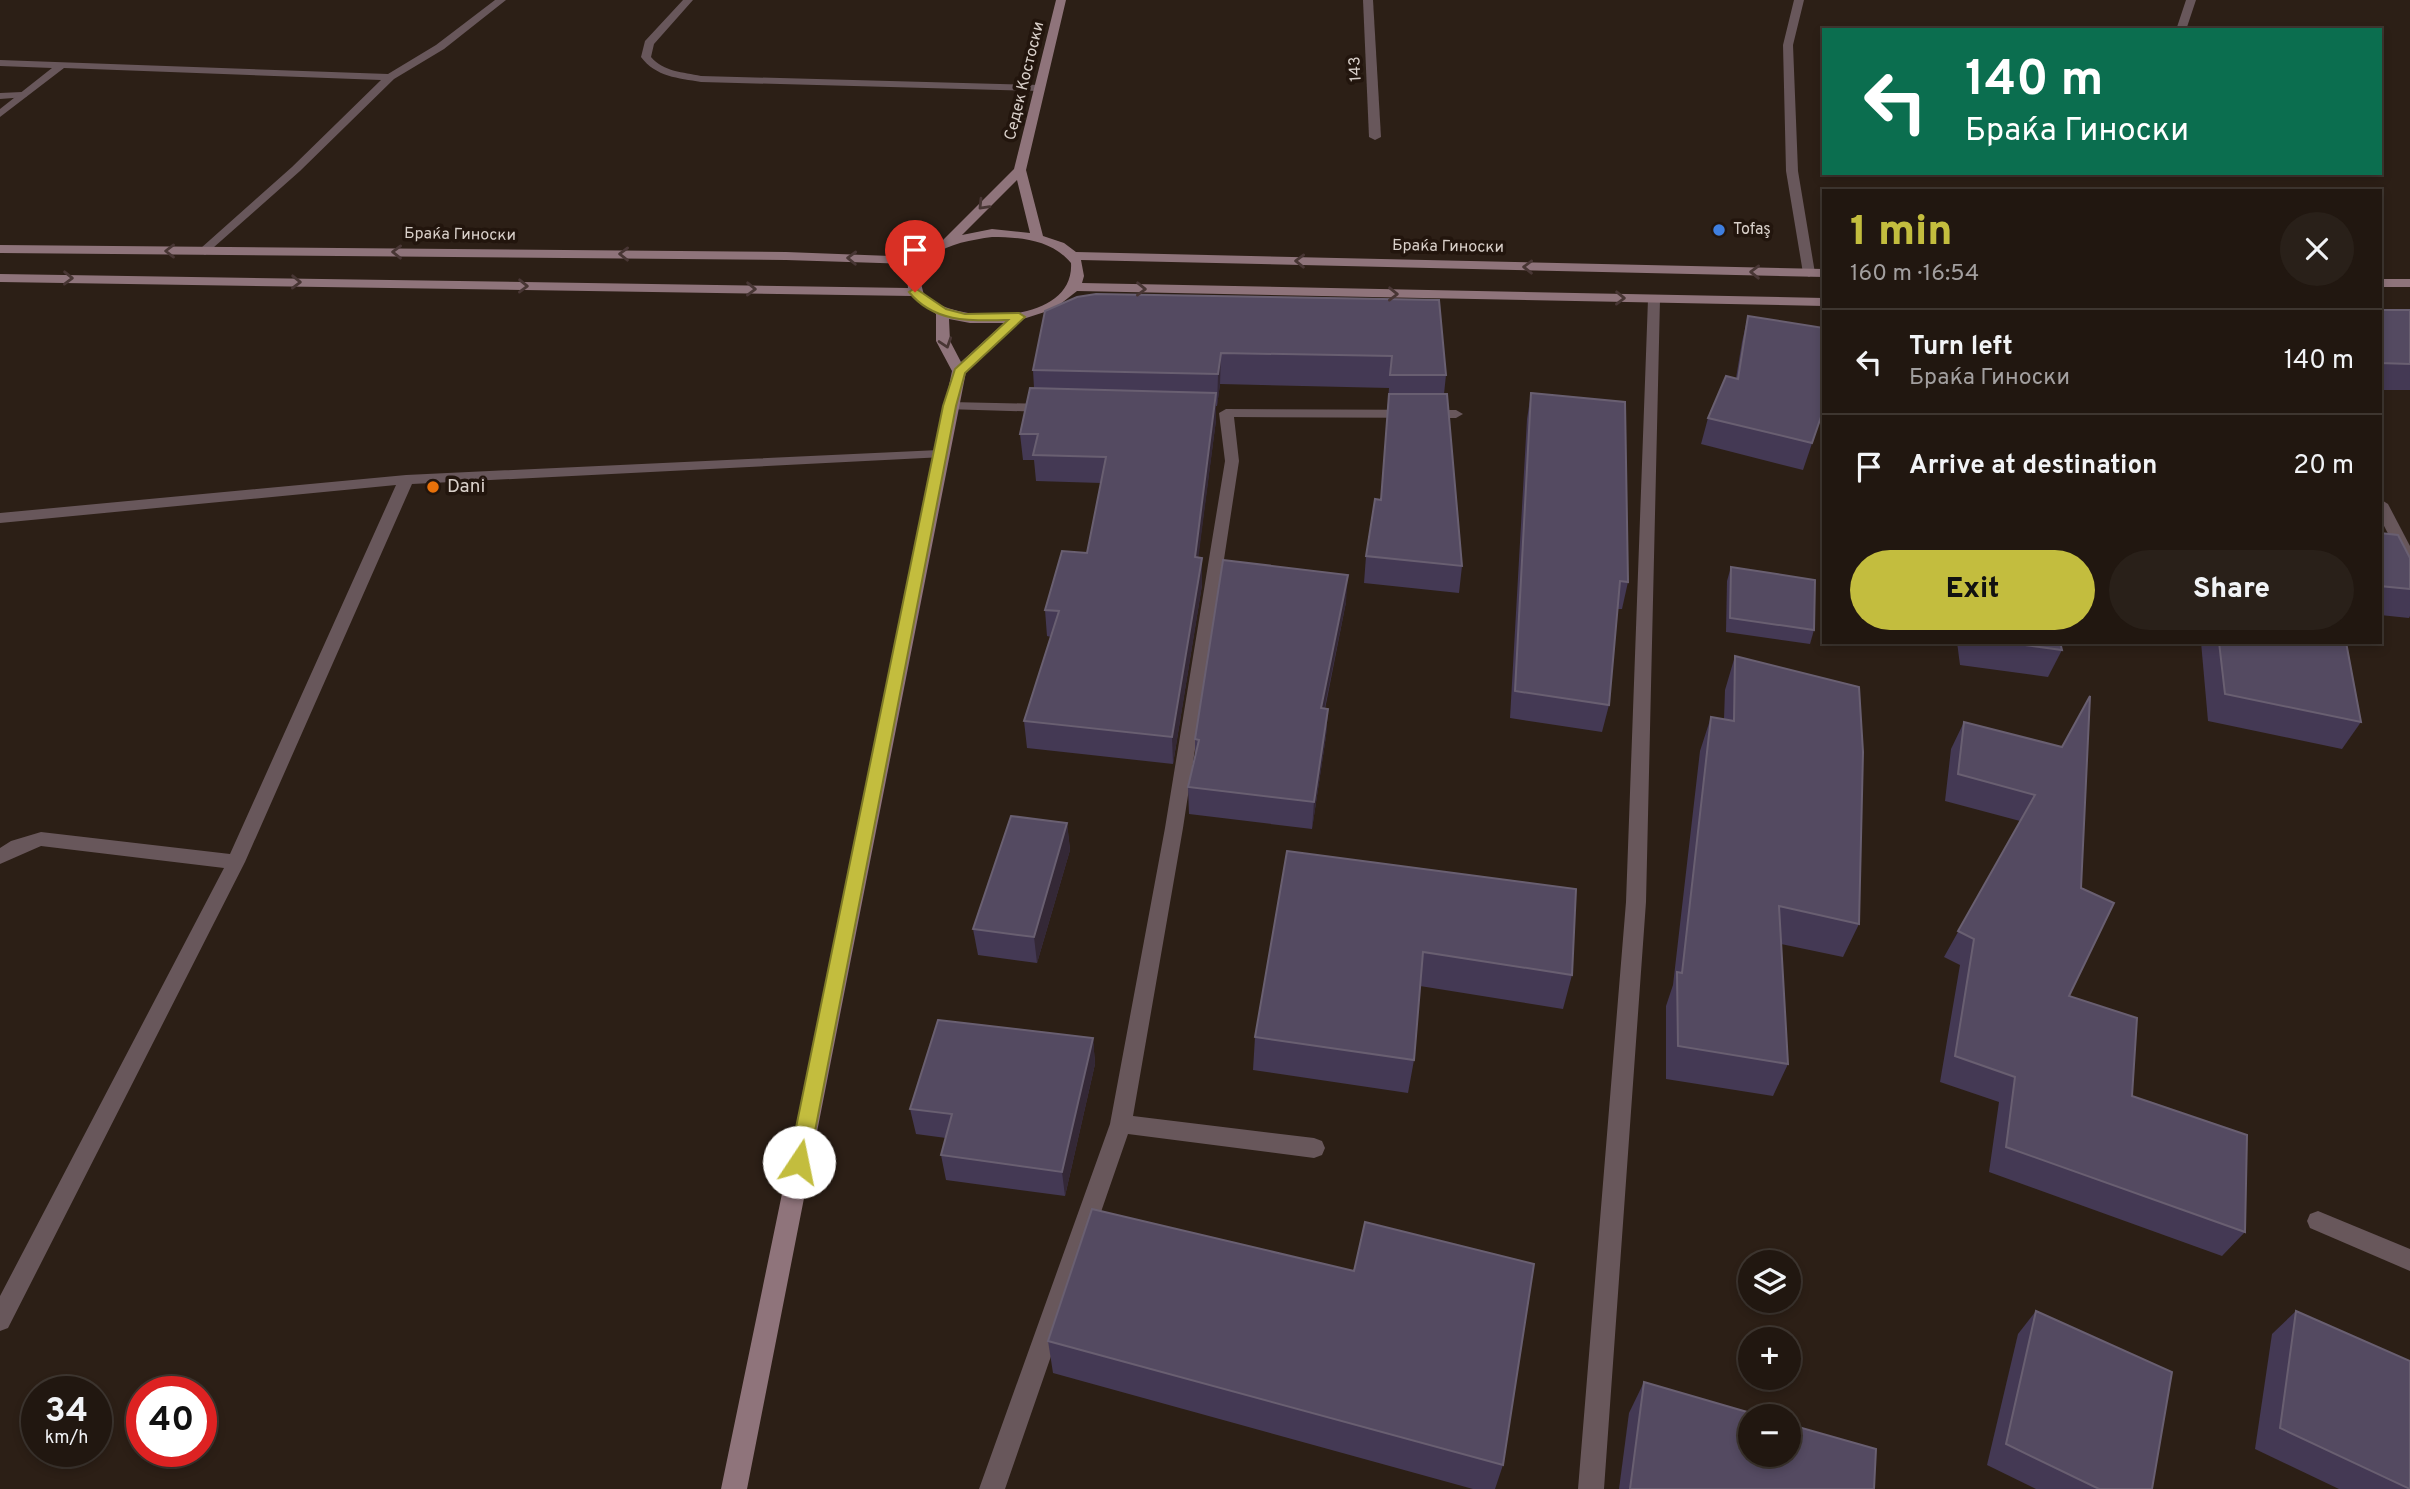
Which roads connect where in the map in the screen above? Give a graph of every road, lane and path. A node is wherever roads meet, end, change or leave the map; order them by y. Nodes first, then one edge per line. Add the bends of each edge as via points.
1 (501, 0) edge
2 (688, 0) edge
3 (1061, 0) edge
4 (1368, 0) edge
5 (1799, 0) edge
6 (2191, 0) edge
7 (2181, 28) edge
8 (0, 62) edge
9 (62, 65) junction
10 (390, 76) junction
11 (1040, 88) junction
12 (22, 95) junction
13 (0, 96) edge
14 (0, 114) edge
15 (1375, 137) dead end
16 (1020, 170) junction
17 (1037, 237) junction
18 (947, 243) junction
19 (0, 249) edge
20 (205, 250) junction
21 (1071, 256) junction
22 (920, 261) junction
23 (1809, 272) junction
24 (1822, 273) edge
25 (0, 278) edge
26 (2382, 283) edge
27 (2410, 283) edge
28 (1073, 287) junction
29 (915, 292) junction
30 (1654, 299) junction
31 (1822, 302) edge
32 (942, 312) junction
33 (1019, 317) junction
34 (959, 372) junction
35 (950, 406) junction
36 (1060, 409) edge
37 (1456, 414) dead end
38 (939, 454) junction
39 (406, 480) junction
40 (2382, 508) edge
41 (0, 518) edge
42 (2410, 561) edge
43 (0, 857) edge
44 (236, 862) junction
45 (1121, 1124) junction
46 (1314, 1148) dead end
47 (2318, 1222) dead end
48 (2410, 1260) edge
49 (0, 1320) edge
50 (734, 1489) edge
51 (992, 1489) edge
52 (1591, 1489) edge

1 - 10 street via 440,47
2 - 11 street via 649,43 646,57 651,66 701,79
3 - 11 main road, Седек Костоски
4 - 15 street, 143
5 - 23 street via 1788,45 1792,171
6 - 7 street
8 - 9 street
9 - 10 street
9 - 12 street
10 - 20 street
11 - 16 main road, Седек Костоски
12 - 13 street
12 - 14 street
16 - 17 main road
16 -> 18 main road
17 - 18 main road, Браќа Гиноски via 992,233
17 - 21 main road, Браќа Гиноски
18 - 22 main road, Браќа Гиноски
20 -> 19 main road, Браќа Гиноски
22 -> 20 main road, Браќа Гиноски
23 -> 21 main road, Браќа Гиноски
21 - 28 main road via 1078,276
22 - 29 main road via 912,281
23 - 24 main road, Браќа Гиноски
25 -> 29 main road
26 - 27 main road
28 -> 30 main road
28 - 33 main road via 1061,299
29 - 32 main road
30 - 31 main road
30 - 52 street via 1636,902
32 - 33 main road via 965,318
32 -> 34 main road via 943,341
33 - 34 main road
34 - 35 main road
35 - 36 street
35 - 38 main road
37 - 45 street via 1219,413 1232,461
38 - 39 street
38 - 50 main road
39 - 41 street
39 - 44 street
40 - 42 street
43 - 44 street via 41,839
44 - 49 street
45 - 46 street
45 - 51 street
47 - 48 street

